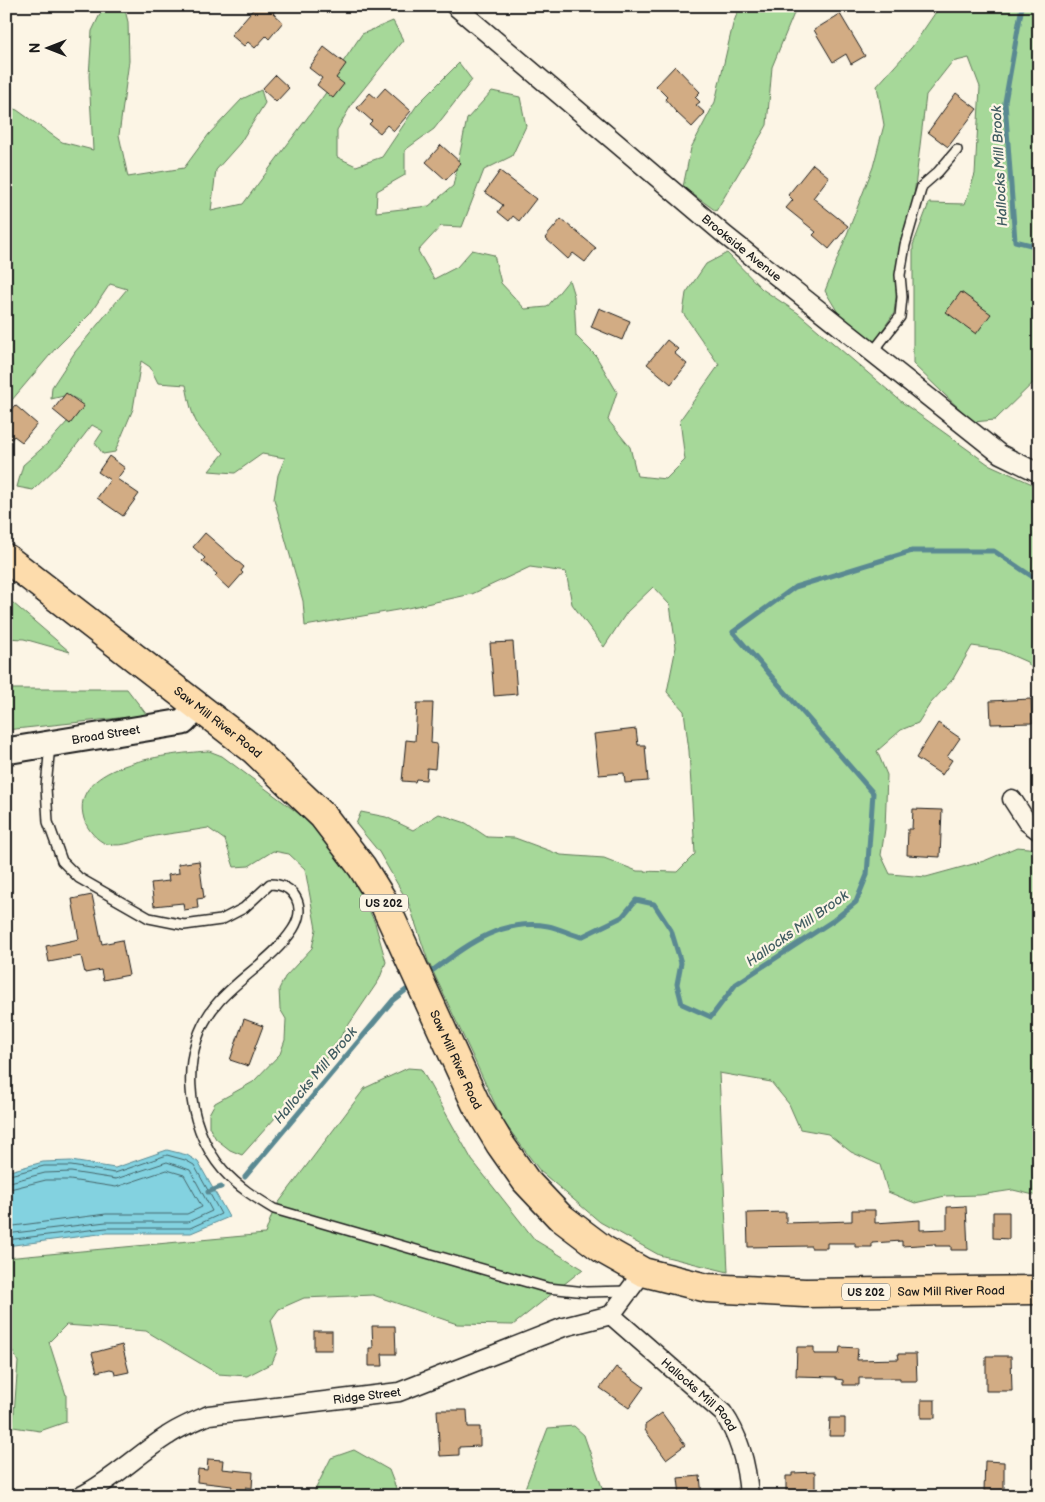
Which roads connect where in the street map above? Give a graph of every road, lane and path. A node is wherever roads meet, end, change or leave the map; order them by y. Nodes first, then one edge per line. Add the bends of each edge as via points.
1 (455, 6) edge
2 (957, 150) dead end
3 (872, 353) junction
4 (1039, 473) edge
5 (6, 558) edge
6 (198, 706) junction
7 (50, 745) junction
8 (6, 751) edge
9 (1012, 799) dead end
10 (1039, 831) edge
11 (636, 1281) junction
12 (1039, 1290) edge
13 (611, 1315) junction
14 (81, 1496) edge
15 (749, 1496) edge

1 - 3 street, Brookside Avenue via 726,236
2 - 3 lane via 922,186 905,245 900,275 900,317
3 - 4 street, Brookside Avenue via 1000,454
5 - 6 highway, Saw Mill River Road / US 202
6 - 7 street, Broad Street via 183,722
6 - 11 highway, Saw Mill River Road / US 202 via 282,775 323,816 362,867 383,901 476,1104 526,1181 559,1216 604,1250
7 - 8 street, Broad Street
7 - 11 lane via 46,787 48,822 62,861 79,878 149,918 184,925 221,920 244,908 270,884 282,884 295,893 299,909 294,927 276,949 219,1000 199,1033 190,1066 191,1102 203,1139 226,1173 243,1189 274,1209 548,1288 586,1292
9 - 10 street via 1027,822
11 - 12 highway, Saw Mill River Road / US 202 via 805,1293
11 - 13 street
13 - 14 street, Ridge Street via 564,1328 399,1392 209,1415 166,1436 104,1485
13 - 15 street, Hallocks Mill Road via 723,1412 739,1442

